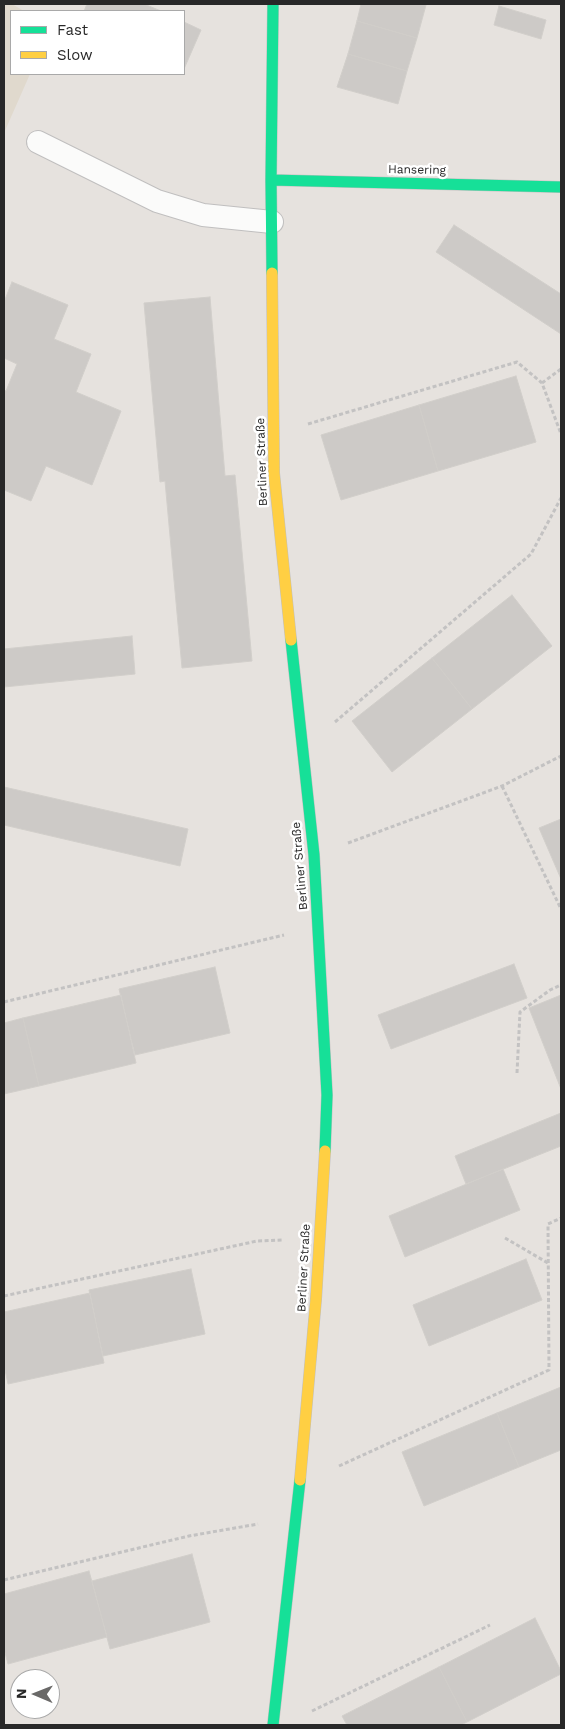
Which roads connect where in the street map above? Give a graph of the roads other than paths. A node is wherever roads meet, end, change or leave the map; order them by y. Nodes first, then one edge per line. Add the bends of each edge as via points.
1 (273, 4) edge
2 (38, 142) dead end
3 (271, 180) junction
4 (561, 187) edge
5 (272, 222) junction
6 (273, 1725) edge

1 - 3 street, Berliner Straße
2 - 5 lane via 157,201 203,215
3 - 4 street, Hansering
3 - 5 street, Berliner Straße
5 - 6 street, Berliner Straße via 274,473 314,855 327,1095 316,1299

